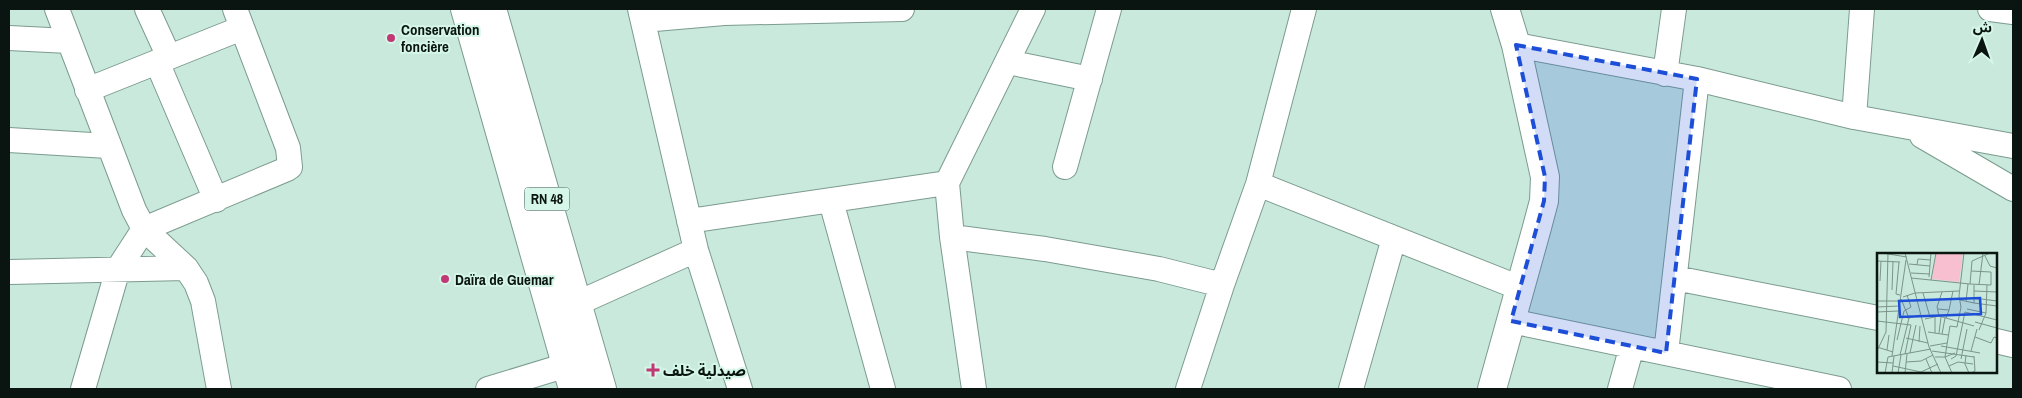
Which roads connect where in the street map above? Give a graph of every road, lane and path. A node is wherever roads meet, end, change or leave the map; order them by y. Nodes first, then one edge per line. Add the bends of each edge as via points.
1 (57, 9) edge
2 (147, 9) edge
3 (465, 9) edge
4 (492, 9) edge
5 (902, 9) edge
6 (1033, 9) edge
7 (1109, 9) edge
8 (1304, 9) edge
9 (1505, 9) edge
10 (1674, 9) edge
11 (1862, 9) edge
12 (1990, 9) edge
13 (2013, 12) edge
14 (239, 14) edge
15 (641, 15) edge
16 (9, 38) edge
17 (69, 41) junction
18 (1516, 44) junction
19 (163, 60) junction
20 (1008, 62) junction
21 (1665, 74) junction
22 (1090, 79) junction
23 (1697, 79) junction
24 (88, 90) junction
25 (1854, 117) junction
26 (1908, 127) junction
27 (9, 140) edge
28 (108, 146) junction
29 (2013, 146) edge
30 (1065, 167) dead end
31 (947, 182) junction
32 (1258, 184) junction
33 (2013, 189) edge
34 (216, 200) junction
35 (831, 201) junction
36 (689, 220) junction
37 (144, 229) junction
38 (952, 237) junction
39 (1394, 238) junction
40 (696, 250) junction
41 (564, 254) junction
42 (536, 260) junction
43 (186, 268) junction
44 (118, 269) junction
45 (9, 272) edge
46 (1675, 278) junction
47 (1222, 285) junction
48 (1520, 288) junction
49 (578, 303) junction
50 (1877, 318) edge
51 (1511, 321) junction
52 (1997, 341) edge
53 (2013, 345) edge
54 (1632, 346) junction
55 (1666, 353) junction
56 (570, 377) edge
57 (1772, 383) edge
58 (83, 389) edge
59 (219, 389) edge
60 (488, 389) edge
61 (602, 389) edge
62 (740, 389) edge
63 (883, 389) edge
64 (974, 389) edge
65 (1188, 389) edge
66 (1350, 389) edge
67 (1492, 389) edge
68 (1620, 389) edge
69 (1839, 389) edge

1 - 17 street
2 - 19 street
3 - 42 main road, RN 48
4 - 41 main road, RN 48
5 - 15 street
6 - 20 street
7 - 22 street
8 - 32 street
9 - 18 main road
10 - 21 street
11 - 25 street
12 - 13 street
14 - 19 street
14 - 34 street via 288,148 290,167
15 - 36 street
16 - 17 street
17 - 24 street
18 - 21 street
18 - 48 main road via 1545,177 1544,201
19 - 24 street
19 - 34 street
20 - 22 street
20 - 31 street
21 - 23 street
22 - 30 street
23 - 25 street
23 - 46 street
24 - 28 street
25 - 26 street
26 - 29 street
26 - 33 street
27 - 28 street
28 - 37 street
31 - 35 street
31 - 38 street
32 - 39 street
32 - 47 street
34 - 37 street
35 - 36 street
35 - 63 street
36 - 40 street
37 - 43 street
37 - 44 street
38 - 47 street via 1159,269
38 - 64 street
39 - 48 street
39 - 66 street
40 - 49 street
40 - 62 street
41 - 42 main road
41 - 49 main road, RN 48
42 - 56 main road, RN 48
43 - 44 street
43 - 59 street via 203,301
44 - 45 street
44 - 58 street
46 - 50 street
46 - 55 street
47 - 65 street
48 - 51 main road
49 - 61 main road, RN 48
51 - 54 street
51 - 67 main road
52 - 53 street
54 - 55 street
54 - 68 street
55 - 57 street
56 - 60 street
57 - 69 street

